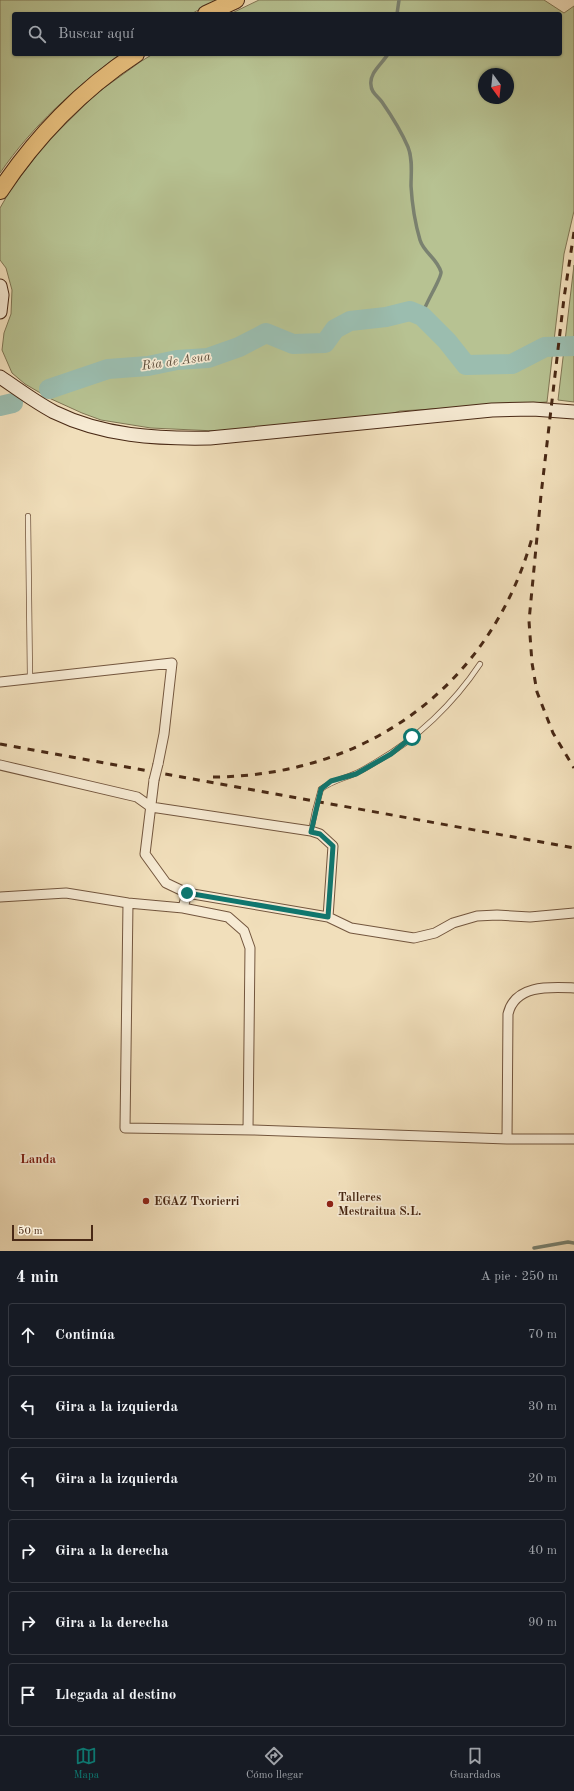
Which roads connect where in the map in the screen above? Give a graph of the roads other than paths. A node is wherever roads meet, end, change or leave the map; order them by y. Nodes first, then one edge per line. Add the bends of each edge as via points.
1 (236, 0) edge
2 (210, 12) edge
3 (133, 56) edge
4 (0, 191) edge
5 (0, 286) edge
6 (0, 312) edge
7 (1, 376) edge
8 (574, 412) edge
9 (28, 516) dead end
10 (480, 664) dead end
11 (30, 678) junction
12 (0, 682) edge
13 (0, 765) edge
14 (152, 807) junction
15 (311, 832) junction
16 (187, 893) junction
17 (0, 897) edge
18 (128, 903) junction
19 (183, 908) junction
20 (574, 913) edge
21 (328, 917) junction
22 (574, 988) edge
23 (248, 1130) junction
24 (507, 1139) junction
25 (574, 1139) edge

1 - 2 highway
3 - 4 highway via 73,104 31,149
5 - 6 street
7 - 8 street via 54,412 90,426 111,432 172,438 210,438 492,410
9 - 11 lane
10 - 15 lane, bridge via 466,685 439,713 396,749 356,774 331,781 321,789
11 - 12 street
11 - 14 street, bridge via 172,663
13 - 14 street via 137,797
14 - 15 street
14 - 16 street via 145,854 166,883
15 - 21 street via 320,834 333,846
16 - 19 street
16 - 21 street
17 - 18 street via 66,893
18 - 19 street
18 - 23 street via 125,1128
19 - 23 street via 228,917 244,931 250,948
20 - 21 street via 530,918 477,916 453,924 435,934 414,938 351,928
22 - 24 street via 539,988 525,992 510,1007
23 - 24 street
24 - 25 street

